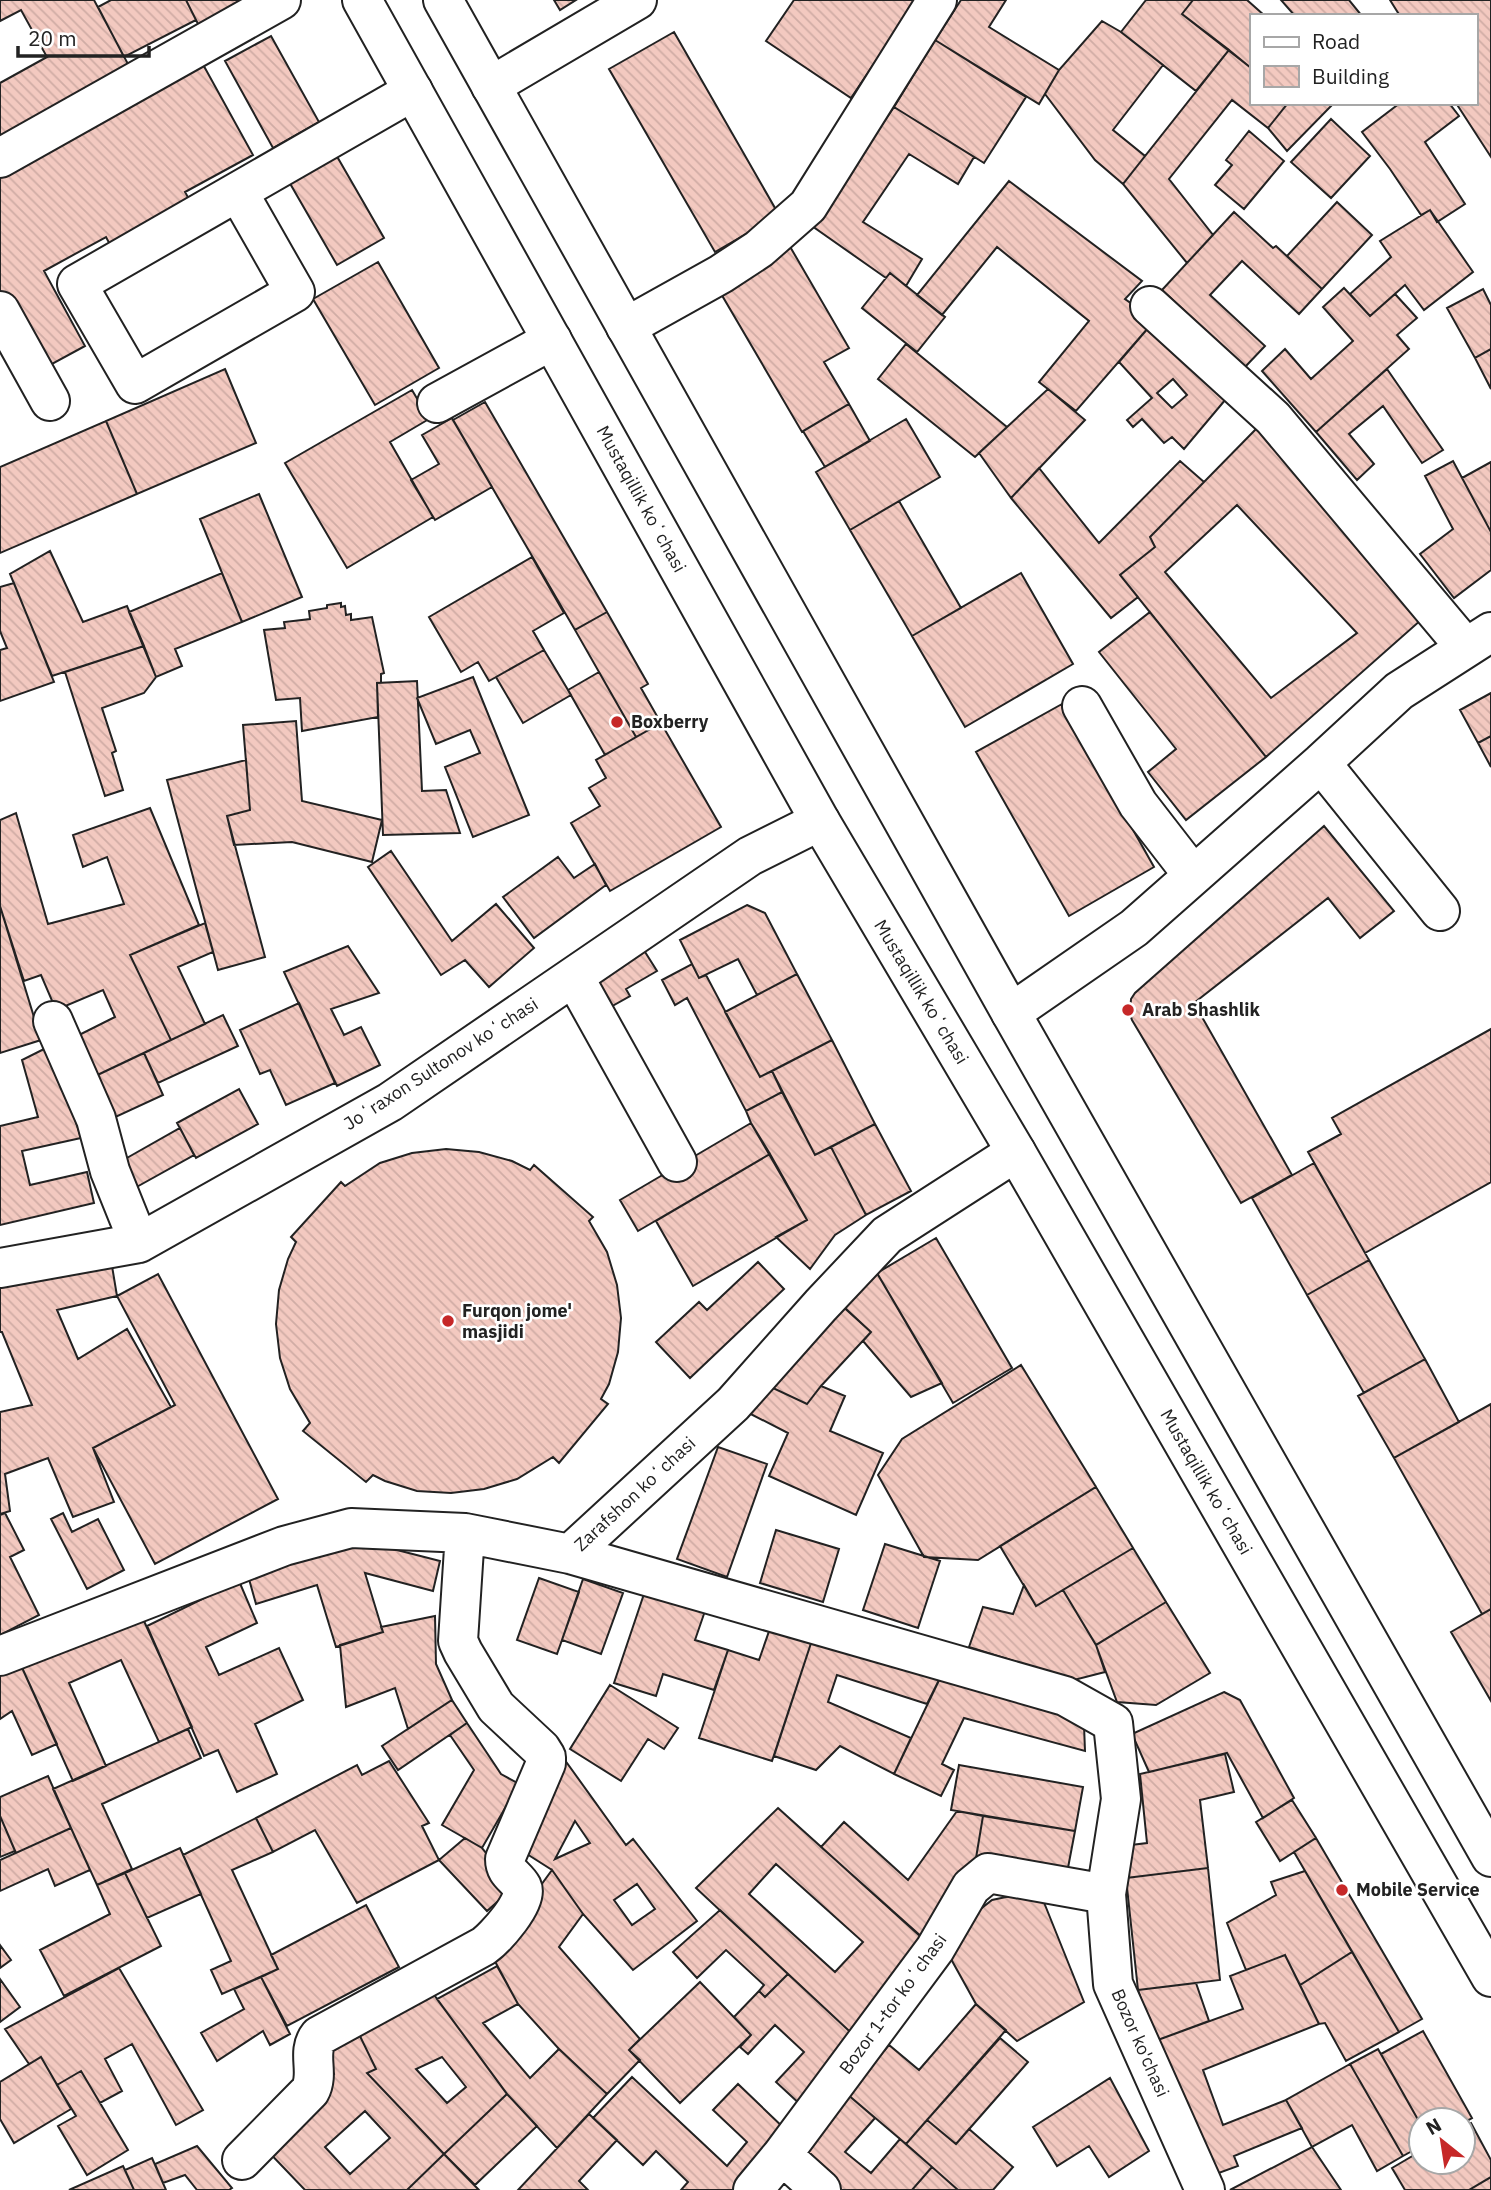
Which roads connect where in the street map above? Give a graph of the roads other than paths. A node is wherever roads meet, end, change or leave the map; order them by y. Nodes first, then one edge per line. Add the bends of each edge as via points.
1 (281, 0) edge
2 (362, 0) edge
3 (443, 0) edge
4 (637, 0) edge
5 (937, 0) edge
6 (491, 86) junction
7 (413, 91) junction
8 (0, 158) edge
9 (238, 192) junction
10 (1150, 306) dead end
11 (0, 311) edge
12 (626, 327) junction
13 (552, 340) junction
14 (50, 401) dead end
15 (437, 403) dead end
16 (1479, 640) edge
17 (1082, 706) dead end
18 (1321, 763) junction
19 (820, 821) junction
20 (1193, 875) junction
21 (1440, 911) dead end
22 (574, 977) junction
23 (1011, 1013) junction
24 (53, 1021) dead end
25 (1016, 1152) junction
26 (677, 1162) dead end
27 (139, 1243) junction
28 (0, 1268) edge
29 (465, 1532) junction
30 (570, 1554) junction
31 (0, 1656) edge
32 (1491, 1857) edge
33 (1106, 1894) junction
34 (1491, 1977) edge
35 (782, 2155) junction
36 (242, 2160) dead end
37 (753, 2190) edge
38 (821, 2190) edge
39 (1205, 2190) edge

1 - 8 street
2 - 7 street, Mustaqillik koʻchasi
3 - 6 street
4 - 6 street
5 - 12 street via 808,206 759,249
6 - 12 street
7 - 9 street
7 - 13 street, Mustaqillik koʻchasi
9 - 9 street via 77,284 135,384 295,292
10 - 16 street via 1273,418
11 - 14 street
12 - 23 street
13 - 15 street
13 - 19 street, Mustaqillik koʻchasi
16 - 18 street via 1399,691
17 - 20 street via 1138,804
18 - 20 street
18 - 21 street
19 - 22 street, Joʻraxon Sultonov koʻchasi via 750,856
19 - 25 street, Mustaqillik koʻchasi
20 - 23 street via 1134,928
22 - 26 street
22 - 27 street, Joʻraxon Sultonov koʻchasi via 390,1102
23 - 32 street
24 - 27 street via 96,1119 110,1171
25 - 30 street, Zarafshon koʻchasi via 887,1235 733,1404
25 - 34 street, Mustaqillik koʻchasi
27 - 28 street, Joʻraxon Sultonov koʻchasi
29 - 30 street, Zarafshon koʻchasi
29 - 31 street, Zarafshon koʻchasi via 351,1528 284,1546
29 - 36 street via 458,1641 496,1707 546,1757 505,1859 508,1872 521,1885 523,1899 484,1946 319,2036 313,2049 315,2076 310,2091
30 - 33 street, Bozor ko'chasi via 1065,1696 1113,1723 1121,1799
33 - 35 street, Bozor 1-tor koʻchasi via 989,1873 971,1887 935,1949
33 - 39 street, Bozor ko'chasi via 1113,1984
35 - 37 street, Bozor 1-tor koʻchasi
35 - 38 street

